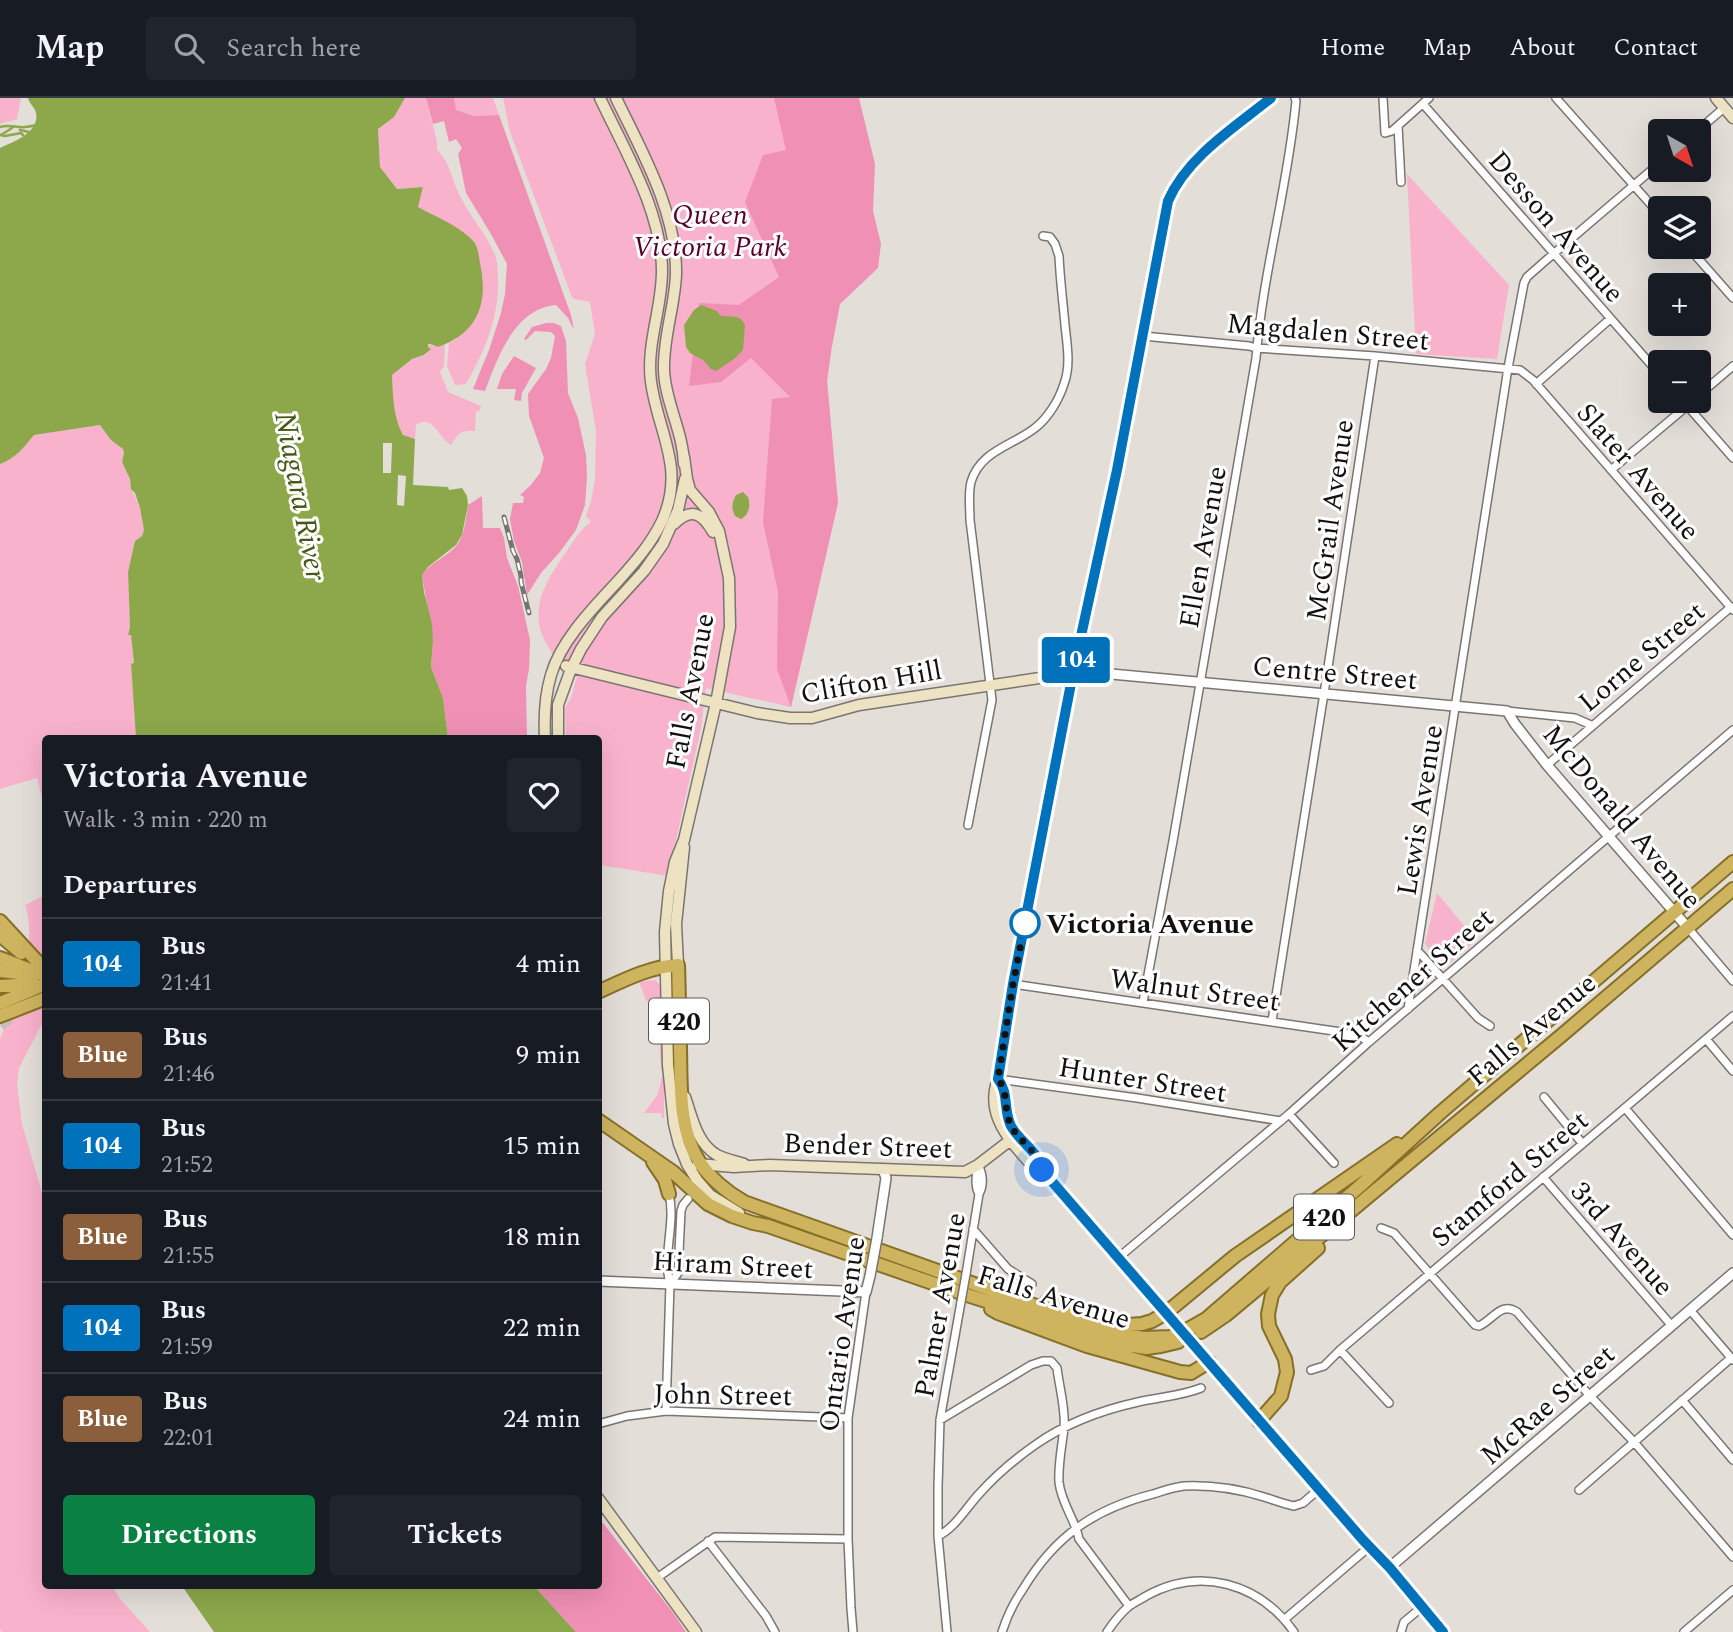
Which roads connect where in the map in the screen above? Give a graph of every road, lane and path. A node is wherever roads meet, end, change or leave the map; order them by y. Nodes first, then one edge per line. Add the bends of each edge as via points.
1 (600, 98) edge
2 (616, 98) edge
3 (1271, 98) edge
4 (1295, 98) edge
5 (1382, 98) edge
6 (1556, 98) edge
7 (1716, 98) edge
8 (1426, 101) edge
9 (1724, 108) junction
10 (1733, 118) edge
11 (1711, 119) edge
12 (1398, 126) junction
13 (1648, 173) edge
14 (1401, 182) dead end
15 (1633, 185) junction
16 (1648, 202) edge
17 (1043, 236) dead end
18 (1553, 254) junction
19 (1699, 259) edge
20 (1733, 298) edge
21 (1610, 319) junction
22 (1143, 336) junction
23 (1256, 348) junction
24 (1374, 356) junction
25 (1648, 361) edge
26 (1733, 366) edge
27 (1508, 368) junction
28 (1536, 384) junction
29 (1711, 385) edge
30 (1676, 413) edge
31 (1697, 413) edge
32 (684, 457) junction
33 (1733, 458) edge
34 (1611, 470) junction
35 (672, 526) junction
36 (723, 551) junction
37 (1732, 609) edge
38 (557, 662) junction
39 (571, 668) junction
40 (1073, 673) junction
41 (1199, 682) junction
42 (992, 684) junction
43 (1324, 694) junction
44 (716, 703) junction
45 (1456, 707) junction
46 (1507, 711) junction
47 (1591, 725) junction
48 (1733, 730) edge
49 (545, 735) edge
50 (558, 735) edge
51 (1547, 765) junction
52 (968, 825) dead end
53 (1610, 837) junction
54 (1733, 862) edge
55 (1733, 888) edge
56 (1674, 912) junction
57 (0, 921) edge
58 (1688, 928) junction
59 (1417, 950) junction
60 (672, 966) junction
61 (4, 971) edge
62 (40, 974) edge
63 (1444, 979) junction
64 (1733, 981) edge
65 (1013, 984) junction
66 (602, 990) edge
67 (40, 1000) edge
68 (1143, 1002) junction
69 (1408, 1009) junction
70 (1733, 1016) edge
71 (1272, 1021) junction
72 (1490, 1026) dead end
73 (1706, 1040) junction
74 (1369, 1042) junction
75 (1733, 1071) edge
76 (998, 1079) junction
77 (681, 1085) junction
78 (1544, 1097) dead end
79 (1625, 1108) junction
80 (1440, 1113) junction
81 (1289, 1114) junction
82 (1281, 1121) junction
83 (602, 1123) edge
84 (1013, 1138) junction
85 (1582, 1143) junction
86 (640, 1149) junction
87 (1334, 1163) dead end
88 (687, 1164) junction
89 (701, 1164) junction
90 (748, 1165) junction
91 (978, 1165) junction
92 (883, 1169) junction
93 (1542, 1177) junction
94 (1380, 1185) junction
95 (669, 1194) joint
96 (688, 1199) joint
97 (704, 1200) junction
98 (768, 1226) junction
99 (1381, 1228) dead end
100 (973, 1229) junction
101 (1733, 1235) edge
102 (1118, 1258) junction
103 (1733, 1273) edge
104 (1429, 1274) junction
105 (602, 1281) edge
106 (670, 1284) junction
107 (1032, 1284) dead end
108 (866, 1292) junction
109 (969, 1294) junction
110 (1690, 1310) junction
111 (1166, 1312) junction
112 (1672, 1326) junction
113 (1340, 1350) junction
114 (1732, 1359) edge
115 (1209, 1362) junction
116 (1311, 1370) dead end
117 (1201, 1388) dead end
118 (1590, 1396) junction
119 (1682, 1401) junction
120 (1389, 1403) dead end
121 (666, 1411) junction
122 (848, 1418) junction
123 (940, 1420) junction
124 (1259, 1421) junction
125 (602, 1423) edge
126 (1064, 1427) junction
127 (1633, 1442) junction
128 (1733, 1460) edge
129 (1319, 1489) junction
130 (1579, 1490) dead end
131 (602, 1503) edge
132 (1076, 1528) junction
133 (938, 1536) junction
134 (848, 1539) junction
135 (708, 1541) junction
136 (1369, 1547) junction
137 (1733, 1557) edge
138 (1390, 1568) junction
139 (657, 1578) junction
140 (1733, 1590) edge
141 (1129, 1606) junction
142 (1422, 1607) junction
143 (1284, 1619) junction
144 (696, 1632) edge
145 (775, 1632) edge
146 (853, 1632) edge
147 (947, 1632) edge
148 (1002, 1632) edge
149 (1107, 1632) edge
150 (1294, 1632) edge
151 (1401, 1632) edge
152 (1443, 1632) edge
153 (1684, 1632) edge

1 - 38 main road via 659,234 661,289 650,368 671,457 671,482 664,515 652,540 586,617
2 - 32 main road via 661,197 673,235 675,289 664,372
3 - 22 main road via 1213,144 1173,190
4 - 23 street, Ellen Avenue
5 - 12 street via 1385,133
6 - 15 street
7 - 9 main road
8 - 12 street
8 - 18 street, Desson Avenue
9 - 10 main road
9 - 11 street
12 - 14 street
13 - 15 street, Lewis Avenue
15 - 16 street
15 - 18 street, Lewis Avenue
17 - 42 street via 1050,237 1059,256 1069,365 1064,384 1041,423 986,458 976,470 970,491 978,594
18 - 21 street, Desson Avenue
18 - 27 street, Lewis Avenue via 1524,283
19 - 20 street
21 - 25 street, Desson Avenue
21 - 28 street
22 - 23 street, Magdalen Street
22 - 40 main road
23 - 24 street, Magdalen Street
23 - 41 street, Ellen Avenue
24 - 27 street, Magdalen Street
24 - 43 street, McGrail Avenue
26 - 29 street
27 - 28 street, Slater Avenue via 1520,370
27 - 45 street, Lewis Avenue
28 - 34 street, Slater Avenue
30 - 34 street
31 - 33 street
32 - 35 main road via 682,496
32 - 36 main road, Falls Avenue via 688,485 712,517
34 - 37 street, Slater Avenue
35 - 36 main road, Falls Avenue via 685,514 698,515
35 - 39 main road via 644,571 602,617
36 - 44 main road, Falls Avenue via 730,588 730,627
37 - 47 street, Lorne Street
38 - 39 main road, Clifton Hill
38 - 49 main road via 551,674
39 - 44 main road, Clifton Hill
39 - 50 main road via 558,705
40 - 41 street, Centre Street
40 - 42 main road, Clifton Hill
40 - 65 main road
41 - 43 street, Centre Street
41 - 68 street, Ellen Avenue
42 - 44 main road, Clifton Hill via 859,705 812,718 771,716
42 - 52 street
43 - 45 street, Centre Street
43 - 71 street, McGrail Avenue
44 - 60 main road, Falls Avenue via 684,840
45 - 46 street, Centre Street
45 - 59 street, Lewis Avenue
46 - 47 street, Centre Street via 1575,718
46 - 51 street, McDonald Avenue
47 - 51 street, Lorne Street
48 - 53 street, Kitchener Street
51 - 53 street, McDonald Avenue
53 - 56 street, McDonald Avenue
53 - 63 street, Kitchener Street
54 - 56 highway, Falls Avenue / 420
55 - 58 highway, Falls Avenue / 420
56 - 58 street, McDonald Avenue
56 - 80 highway, Falls Avenue / 420
57 - 61 highway
58 - 64 street, McDonald Avenue
58 - 94 highway, Falls Avenue / 420
59 - 63 street
59 - 69 street, Lewis Avenue
60 - 66 highway
60 - 77 highway, Falls Avenue / 420
60 - 88 main road, Falls Avenue / 420 via 668,1065 676,1133
61 - 62 highway
61 - 62 highway
61 - 62 highway
61 - 62 highway
61 - 62 highway via 24,991
61 - 67 highway
63 - 69 street, Kitchener Street
63 - 72 street
65 - 68 street, Walnut Street
65 - 76 main road
68 - 71 street, Walnut Street
69 - 74 street, Kitchener Street
70 - 73 street, Stamford Street
71 - 74 street, Walnut Street via 1341,1032
73 - 75 street
73 - 79 street, Stamford Street
74 - 81 street, Kitchener Street
76 - 82 street, Hunter Street
76 - 84 main road via 993,1091 995,1108 1002,1128
77 - 89 highway, Falls Avenue / 420 via 687,1132
77 - 90 main road, Bender Street via 706,1146
78 - 85 street
79 - 85 street, Stamford Street
79 - 101 street
80 - 109 highway, Falls Avenue / 420 via 1206,1319 1170,1337 1112,1333
80 - 111 highway via 1236,1256
81 - 82 street, Kitchener Street
81 - 87 street
82 - 102 street, Kitchener Street
83 - 86 highway
84 - 91 main road, Bender Street
84 - 102 main road via 1034,1168 1042,1170
85 - 93 street, Stamford Street
86 - 95 highway via 661,1173
86 - 97 highway
88 - 89 main road, Bender Street
88 - 98 main road, Falls Avenue via 716,1200
89 - 90 main road, Bender Street
89 - 109 highway, Falls Avenue / 420 via 720,1185 752,1206
90 - 92 main road, Bender Street
91 - 92 main road, Bender Street via 965,1172
91 - 100 street, Palmer Avenue via 983,1182
92 - 108 street, Ontario Avenue, bridge via 886,1178
93 - 104 street, Stamford Street
93 - 112 street, 3rd Avenue
94 - 109 highway, Falls Avenue / 420 via 1226,1315 1174,1343 1146,1348 1120,1344
94 - 124 highway via 1272,1295 1269,1326 1287,1372 1281,1396
95 - 106 street
96 - 97 highway
96 - 106 street via 681,1211 678,1273
97 - 98 highway via 732,1216
98 - 109 highway, Falls Avenue / 420
99 - 104 street via 1394,1233
100 - 107 street via 1008,1269
100 - 109 street, Palmer Avenue, bridge via 966,1274
102 - 111 main road
103 - 110 street, McRae Street
104 - 113 street, Stamford Street
104 - 118 street via 1475,1325 1484,1324 1500,1310 1517,1312
105 - 106 street, Hiram Street
106 - 108 street, Hiram Street
106 - 121 street
108 - 122 street, Ontario Avenue
109 - 111 highway via 998,1284 1128,1325 1153,1321
109 - 115 highway via 998,1313 1138,1361 1191,1373
109 - 123 street, Palmer Avenue
110 - 112 street, McRae Street
110 - 114 street, 3rd Avenue
111 - 115 main road, bridge
112 - 118 street, McRae Street
113 - 116 street, Stamford Street via 1324,1366
113 - 120 street
114 - 119 street
115 - 124 main road
117 - 126 street via 1101,1412
118 - 127 street
118 - 138 street, McRae Street
119 - 127 street
119 - 128 street
121 - 122 street, John Street
121 - 125 street, John Street
122 - 134 street, Ontario Avenue
123 - 126 street via 1043,1361 1057,1368
123 - 133 street, Palmer Avenue
124 - 129 main road
126 - 132 street via 1059,1482
126 - 133 street via 1007,1466 947,1532
127 - 130 street
127 - 137 street
129 - 132 street via 1294,1506 1237,1490 1183,1486 1118,1504
129 - 136 main road
131 - 139 main road
132 - 141 street via 1079,1539
132 - 148 street via 1036,1567
133 - 147 street, Palmer Avenue
134 - 135 street via 715,1537
134 - 146 street, Ontario Avenue
135 - 139 street
135 - 145 street
136 - 138 main road
136 - 143 street
138 - 142 main road
139 - 144 main road
140 - 153 street
141 - 143 street via 1175,1584 1213,1581 1248,1592
141 - 149 street
142 - 151 street via 1404,1622
142 - 152 main road
143 - 150 street

